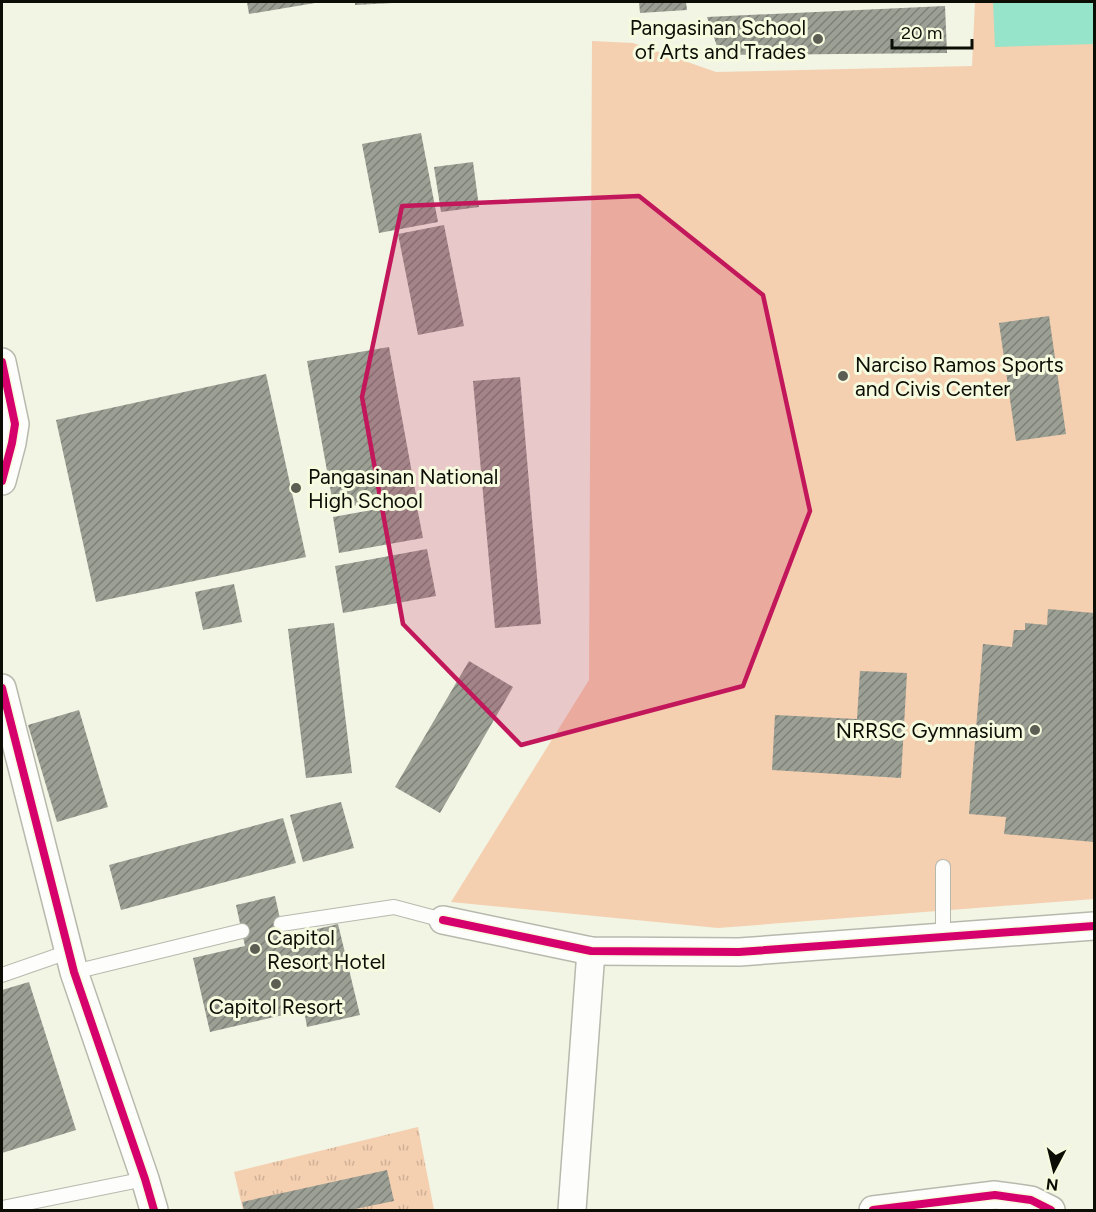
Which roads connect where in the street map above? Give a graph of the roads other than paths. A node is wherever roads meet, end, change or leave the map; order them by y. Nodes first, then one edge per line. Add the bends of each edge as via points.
1 (2, 362) edge
2 (2, 481) edge
3 (2, 688) edge
4 (943, 867) dead end
5 (443, 920) joint
6 (281, 924) dead end
7 (1095, 926) edge
8 (242, 932) dead end
9 (943, 937) junction
10 (591, 951) junction
11 (71, 962) junction
12 (2, 975) edge
13 (145, 1179) junction
14 (2, 1208) edge
15 (154, 1210) edge
16 (572, 1210) edge
17 (873, 1210) edge
18 (1052, 1210) edge

1 - 2 street via 15,424
3 - 11 street
4 - 9 lane
5 - 6 lane via 394,908
5 - 10 street
7 - 9 street
8 - 11 lane
9 - 10 street via 740,952
10 - 16 street
11 - 12 lane
11 - 13 street
13 - 14 lane
13 - 15 street
17 - 18 street via 995,1195 1031,1200

